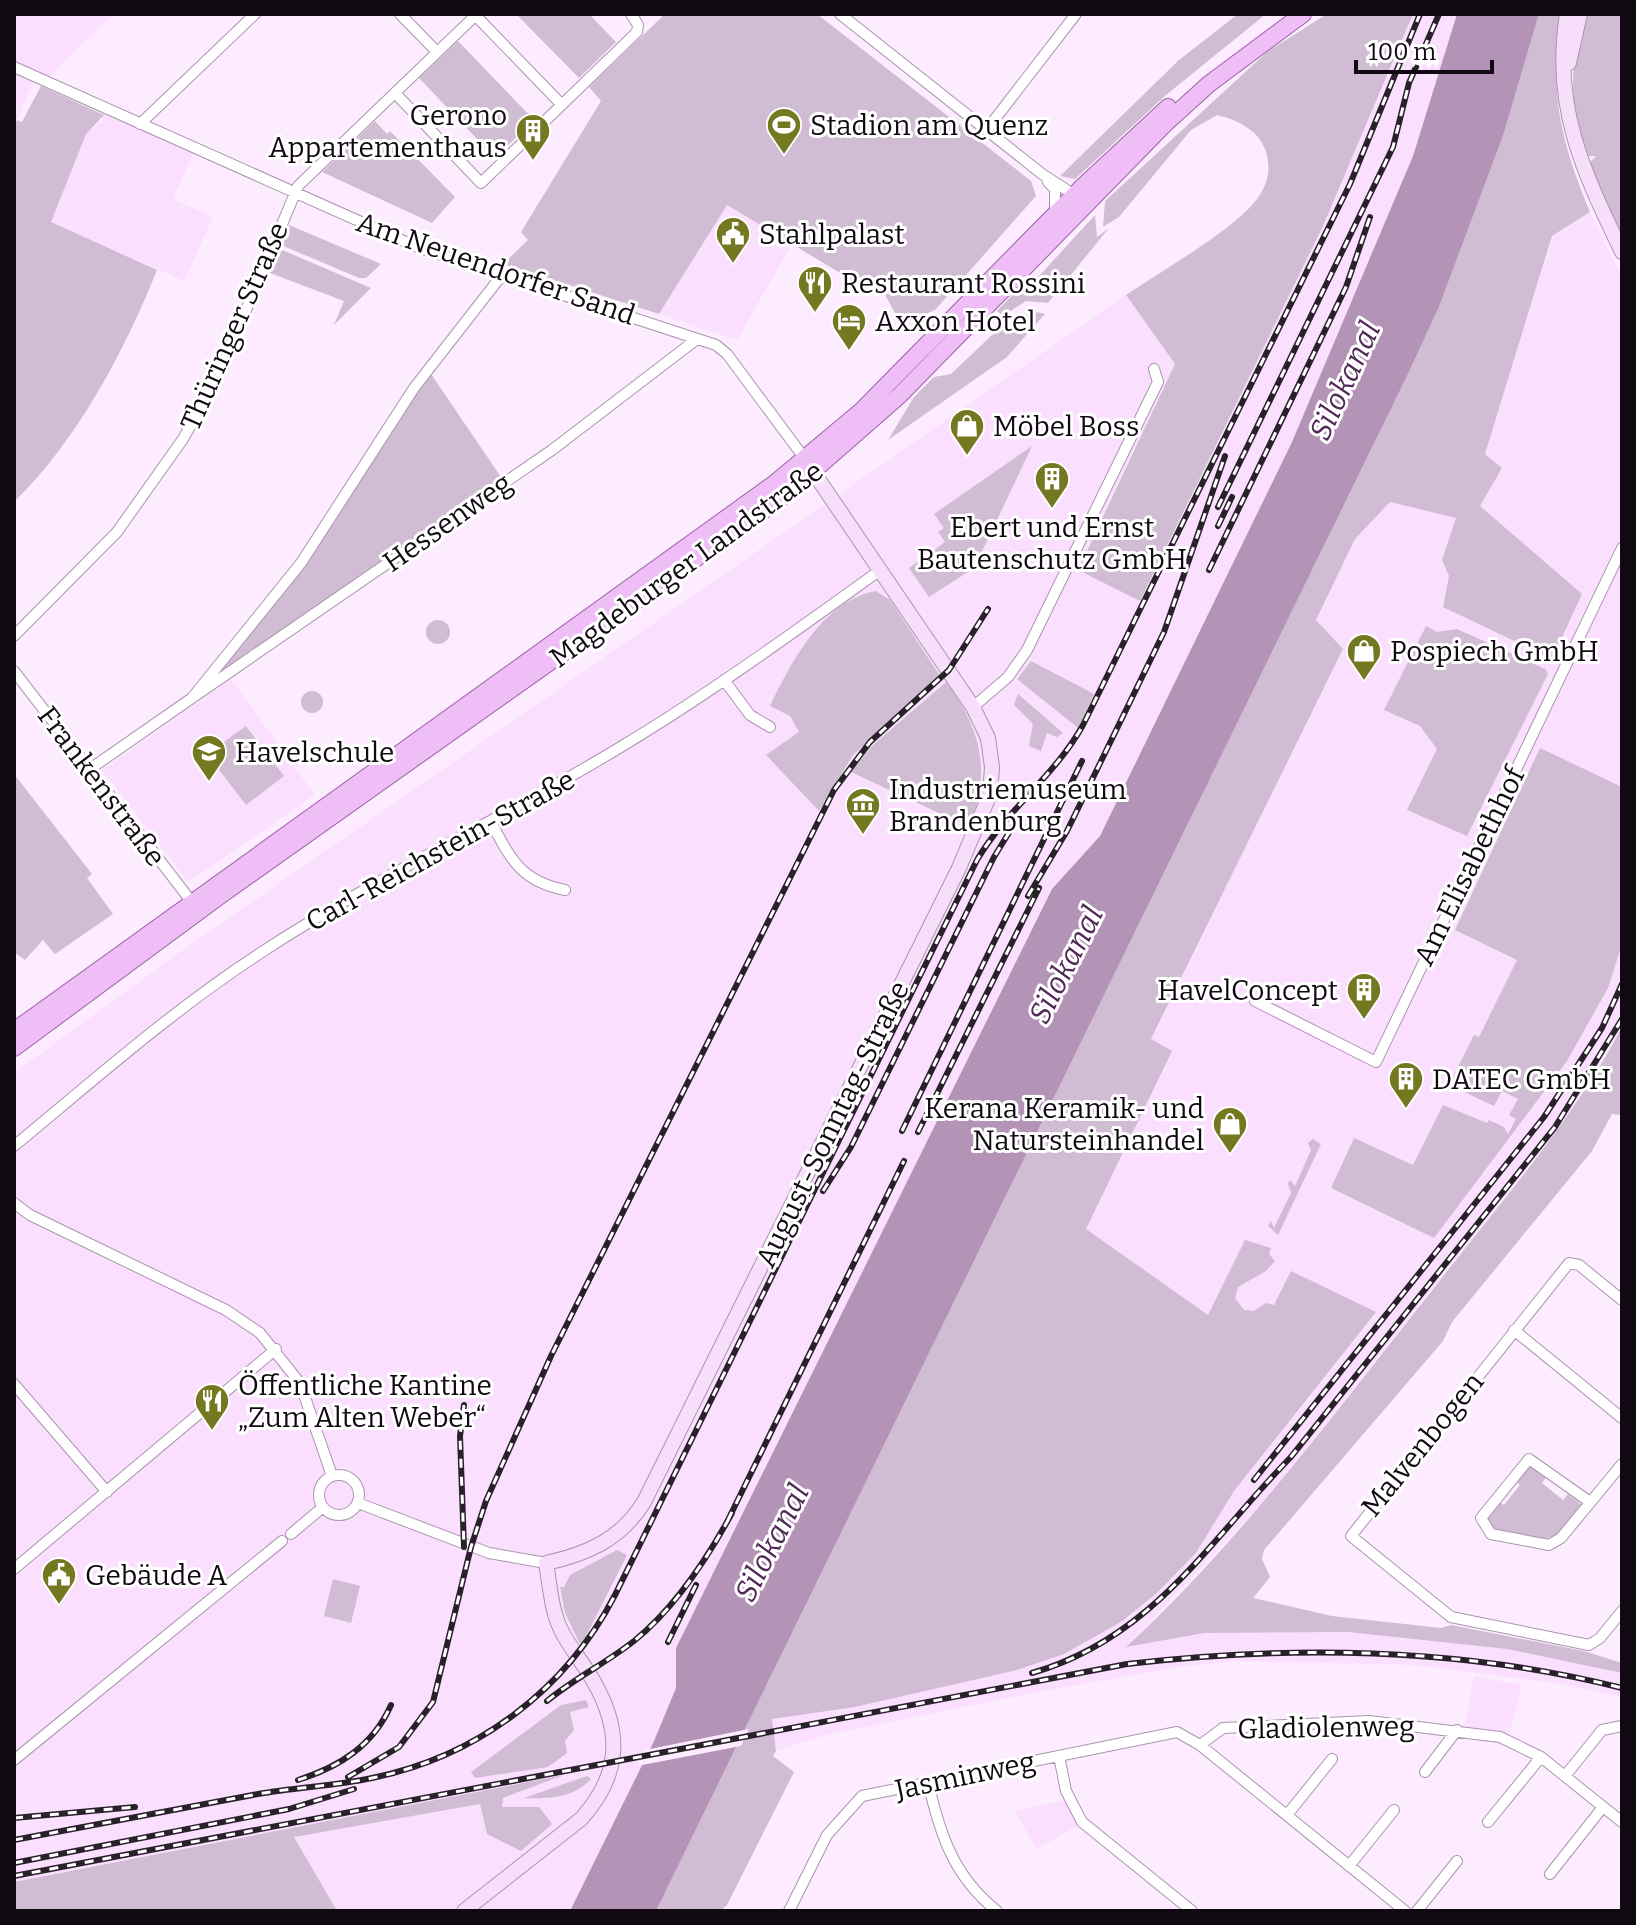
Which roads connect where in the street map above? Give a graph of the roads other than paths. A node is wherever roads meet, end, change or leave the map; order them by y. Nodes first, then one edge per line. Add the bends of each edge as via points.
1 (255, 14) edge
2 (400, 14) edge
3 (631, 14) edge
4 (840, 14) edge
5 (1076, 14) edge
6 (1285, 14) edge
7 (1303, 14) edge
8 (1567, 14) edge
9 (1580, 14) edge
10 (476, 15) edge
11 (437, 52) junction
12 (14, 67) edge
13 (1564, 83) junction
14 (395, 93) junction
15 (562, 105) junction
16 (140, 124) junction
17 (988, 128) junction
18 (1042, 174) junction
19 (294, 192) junction
20 (1080, 199) junction
21 (1055, 213) junction
22 (1622, 252) edge
23 (502, 275) junction
24 (697, 339) junction
25 (1154, 369) dead end
26 (809, 466) junction
27 (1622, 548) edge
28 (879, 571) junction
29 (14, 636) edge
30 (14, 671) edge
31 (724, 680) junction
32 (192, 698) junction
33 (973, 707) junction
34 (770, 727) dead end
35 (90, 769) junction
36 (491, 822) junction
37 (565, 890) dead end
38 (191, 901) junction
39 (1255, 1001) dead end
40 (14, 1031) edge
41 (14, 1048) edge
42 (14, 1146) edge
43 (14, 1203) edge
44 (1622, 1300) edge
45 (1514, 1330) junction
46 (276, 1349) junction
47 (14, 1384) edge
48 (1622, 1418) edge
49 (1622, 1464) edge
50 (332, 1476) junction
51 (107, 1492) junction
52 (1590, 1502) junction
53 (358, 1503) junction
54 (323, 1507) junction
55 (546, 1563) junction
56 (14, 1569) edge
57 (1622, 1611) edge
58 (1622, 1726) edge
59 (1457, 1730) junction
60 (1200, 1745) junction
61 (1059, 1756) junction
62 (1541, 1757) junction
63 (1332, 1759) dead end
64 (14, 1760) edge
65 (1425, 1772) dead end
66 (1565, 1776) junction
67 (928, 1782) junction
68 (1603, 1807) junction
69 (1394, 1810) dead end
70 (1287, 1815) junction
71 (1488, 1822) dead end
72 (1622, 1822) edge
73 (1457, 1861) dead end
74 (1349, 1866) junction
75 (1550, 1874) dead end
76 (464, 1911) edge
77 (789, 1911) edge
78 (997, 1911) edge
79 (1192, 1911) edge
80 (1405, 1911) edge
81 (1417, 1911) edge

1 - 16 street
2 - 11 street
3 - 15 street via 637,32
4 - 17 street
5 - 17 street
6 - 20 main road, Magdeburger Landstraße via 1164,110
7 - 20 main road, Magdeburger Landstraße via 1209,84
8 - 13 street
9 - 13 street
10 - 11 street, Thüringer Straße
10 - 15 street, Thüringer Straße
11 - 14 street, Thüringer Straße
12 - 16 street, Am Neuendorfer Sand
13 - 22 street via 1571,137
14 - 15 street via 481,183
14 - 19 street, Thüringer Straße
16 - 19 street, Am Neuendorfer Sand
17 - 18 street
18 - 20 street
18 - 21 street via 1055,189
19 - 23 street, Am Neuendorfer Sand via 417,247
19 - 29 street, Thüringer Straße via 241,326 183,439 117,532
20 - 21 main road, Magdeburger Landstraße
20 - 26 main road, Magdeburger Landstraße via 899,396
21 - 26 main road, Magdeburger Landstraße
23 - 24 street, Am Neuendorfer Sand
23 - 32 street, Hessenweg via 414,388 301,563
24 - 26 street, Am Neuendorfer Sand via 727,354
24 - 32 street, Hessenweg via 552,450
25 - 33 street via 1158,382 1027,650 1008,677
26 - 28 street, August-Sonntag-Straße
26 - 38 main road, Magdeburger Landstraße
26 - 41 main road, Magdeburger Landstraße
27 - 39 street, Am Elisabethhof via 1376,1062
28 - 31 street, Carl-Reichstein-Straße
28 - 33 street, August-Sonntag-Straße
30 - 35 street, Frankenstraße
31 - 34 street via 750,715
31 - 36 street, Carl-Reichstein-Straße
32 - 35 street, Hessenweg
33 - 55 street, August-Sonntag-Straße via 988,738 992,767 981,822 658,1475 634,1519 611,1539
35 - 38 street, Frankenstraße
36 - 37 street via 508,856 524,873 540,885
36 - 42 street, Carl-Reichstein-Straße via 261,952
38 - 40 main road, Magdeburger Landstraße
43 - 46 street via 226,1310
44 - 45 street via 1579,1265 1569,1263
45 - 48 street
45 - 57 street, Malvenbogen via 1351,1536 1456,1619 1589,1645
46 - 50 street via 304,1393
46 - 51 street
47 - 51 street
49 - 52 street
50 - 53 street via 353,1481
50 - 54 street via 320,1487
51 - 56 street
52 - 52 street via 1529,1459 1481,1518 1491,1534 1549,1545
53 - 54 street via 342,1515
53 - 55 street, August-Sonntag-Straße via 489,1553
54 - 64 street
55 - 76 street via 560,1627 606,1707 613,1752 610,1778 581,1819
58 - 66 street via 1602,1730
59 - 60 street, Gladiolenweg via 1369,1721 1223,1728
59 - 62 street, Gladiolenweg via 1500,1737
59 - 65 street, Gladiolenweg
60 - 61 street, Jasminweg via 1177,1732
60 - 70 street
61 - 67 street, Jasminweg
61 - 79 street via 1066,1791 1082,1822
62 - 66 street, Gladiolenweg
62 - 71 street
63 - 70 street
66 - 68 street, Gladiolenweg
67 - 77 street, Jasminweg via 862,1796 827,1835
67 - 78 street via 953,1862
68 - 72 street, Gladiolenweg
68 - 75 street
69 - 74 street
70 - 74 street
73 - 81 street
74 - 80 street

